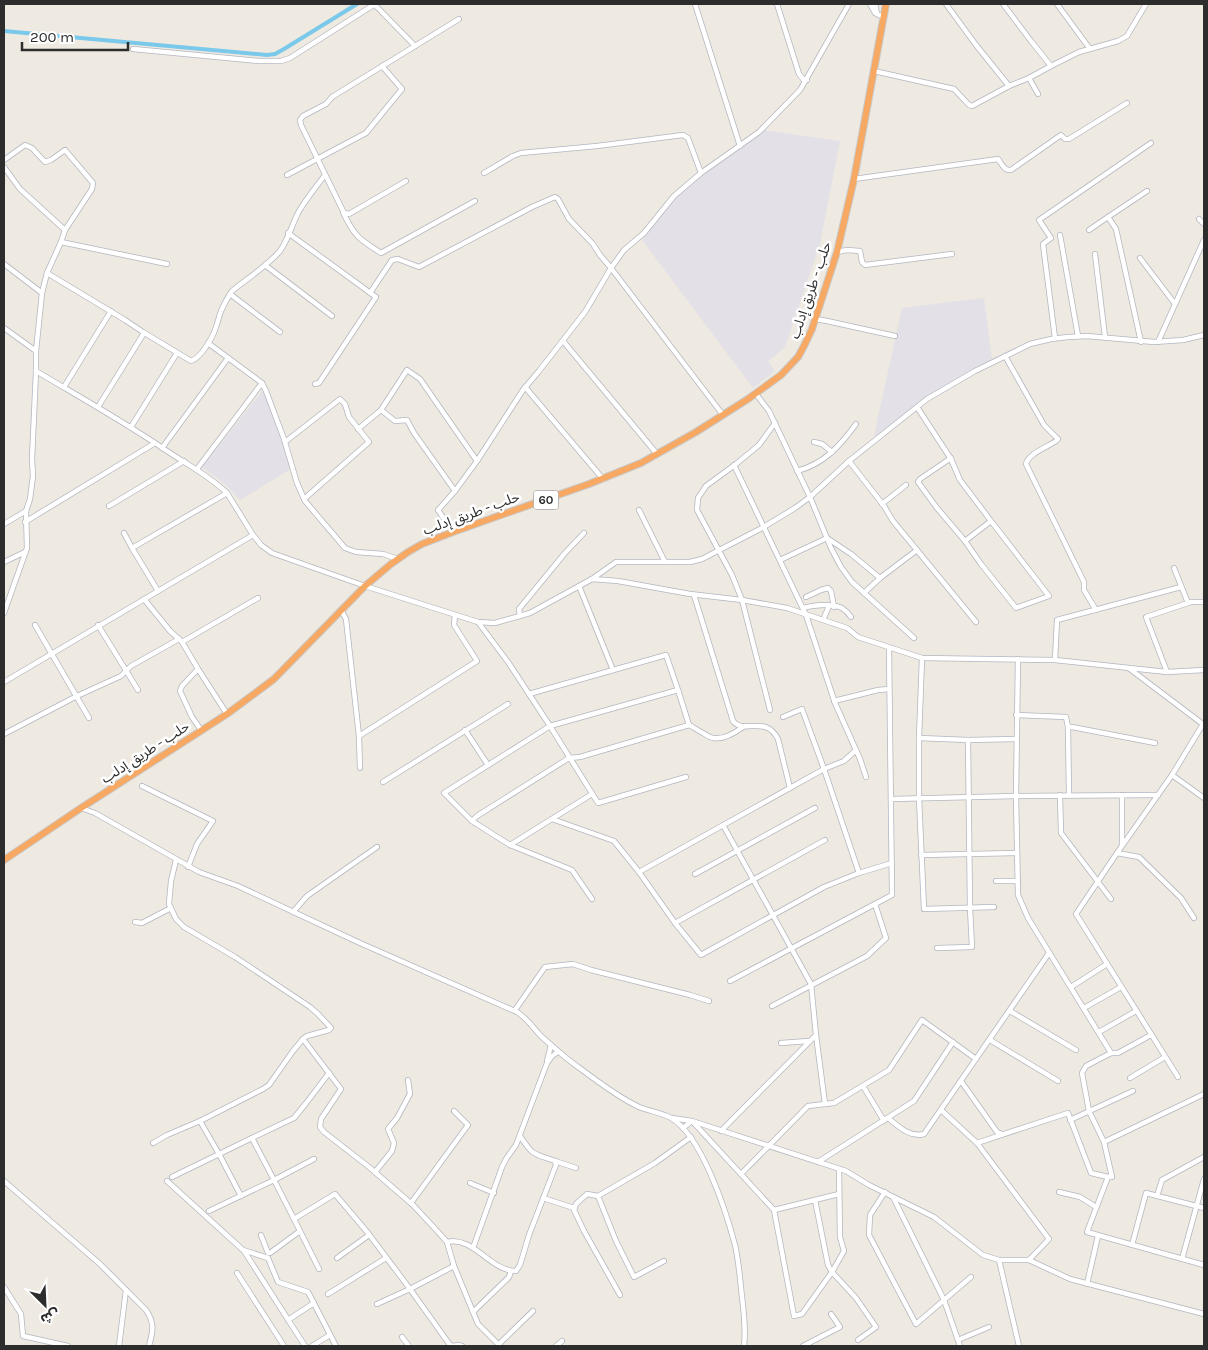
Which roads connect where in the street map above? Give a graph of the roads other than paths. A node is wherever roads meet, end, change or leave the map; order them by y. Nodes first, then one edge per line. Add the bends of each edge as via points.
1 (375, 4) edge
2 (695, 4) edge
3 (777, 4) edge
4 (849, 4) edge
5 (870, 4) edge
6 (875, 4) edge
7 (886, 4) edge
8 (946, 4) edge
9 (1003, 4) edge
10 (1057, 4) edge
11 (1146, 4) edge
12 (880, 16) junction
13 (459, 19) dead end
14 (415, 46) junction
15 (133, 49) dead end
16 (1090, 49) junction
17 (382, 66) junction
18 (1052, 66) junction
19 (874, 72) junction
20 (1029, 78) junction
21 (806, 80) junction
22 (1009, 86) junction
23 (1038, 94) dead end
24 (1127, 103) dead end
25 (1151, 143) dead end
26 (740, 146) junction
27 (317, 159) junction
28 (4, 160) edge
29 (4, 167) edge
30 (484, 173) dead end
31 (701, 173) junction
32 (287, 175) dead end
33 (325, 175) junction
34 (854, 179) junction
35 (406, 182) dead end
36 (1147, 191) dead end
37 (475, 201) dead end
38 (341, 209) junction
39 (1108, 217) junction
40 (1200, 218) dead end
41 (1204, 224) edge
42 (64, 230) junction
43 (1089, 230) dead end
44 (288, 233) junction
45 (1060, 235) dead end
46 (1204, 240) edge
47 (61, 242) junction
48 (837, 252) junction
49 (952, 254) dead end
50 (1095, 254) dead end
51 (1140, 258) dead end
52 (4, 264) edge
53 (167, 264) dead end
54 (265, 265) junction
55 (611, 268) junction
56 (47, 273) junction
57 (42, 293) junction
58 (370, 293) junction
59 (230, 294) junction
60 (1175, 304) junction
61 (111, 311) junction
62 (332, 316) dead end
63 (815, 319) junction
64 (4, 328) edge
65 (280, 332) dead end
66 (144, 333) junction
67 (1204, 335) edge
68 (895, 336) dead end
69 (1078, 336) junction
70 (1105, 337) junction
71 (1055, 338) junction
72 (563, 340) junction
73 (1141, 342) junction
74 (1158, 342) junction
75 (208, 343) junction
76 (36, 351) junction
77 (177, 353) junction
78 (1005, 356) junction
79 (228, 358) junction
80 (36, 371) junction
81 (262, 383) junction
82 (315, 384) dead end
83 (64, 387) junction
84 (526, 387) junction
85 (756, 394) junction
86 (98, 407) junction
87 (917, 407) junction
88 (381, 410) junction
89 (723, 415) junction
90 (775, 423) junction
91 (856, 424) dead end
92 (130, 428) junction
93 (358, 429) junction
94 (285, 442) junction
95 (814, 442) dead end
96 (155, 443) junction
97 (162, 448) junction
98 (832, 452) junction
99 (657, 454) junction
100 (951, 458) junction
101 (849, 460) junction
102 (184, 461) junction
103 (477, 461) junction
104 (734, 465) junction
105 (197, 469) junction
106 (797, 471) junction
107 (602, 479) junction
108 (906, 485) dead end
109 (454, 491) junction
110 (227, 493) junction
111 (810, 497) junction
112 (304, 500) junction
113 (882, 504) junction
114 (110, 506) dead end
115 (639, 510) dead end
116 (26, 511) junction
117 (991, 520) junction
118 (26, 522) junction
119 (4, 524) edge
120 (764, 527) junction
121 (453, 532) junction
122 (584, 532) dead end
123 (124, 533) dead end
124 (253, 535) junction
125 (826, 538) junction
126 (965, 541) junction
127 (132, 548) junction
128 (917, 550) junction
129 (718, 551) junction
130 (25, 552) junction
131 (398, 559) junction
132 (780, 560) junction
133 (4, 562) edge
134 (665, 562) junction
135 (1174, 568) dead end
136 (880, 578) junction
137 (592, 579) junction
138 (365, 586) junction
139 (579, 586) junction
140 (1181, 588) junction
141 (158, 591) junction
142 (864, 593) junction
143 (694, 594) junction
144 (806, 597) dead end
145 (258, 598) dead end
146 (144, 599) junction
147 (742, 600) junction
148 (1204, 602) edge
149 (1188, 603) junction
150 (832, 606) junction
151 (803, 608) junction
152 (341, 610) junction
153 (1096, 610) junction
154 (4, 613) edge
155 (806, 614) junction
156 (456, 615) junction
157 (520, 616) junction
158 (852, 617) dead end
159 (823, 620) junction
160 (478, 622) junction
161 (976, 622) dead end
162 (35, 625) dead end
163 (98, 626) junction
164 (914, 638) dead end
165 (180, 640) junction
166 (889, 648) junction
167 (52, 653) junction
168 (922, 658) junction
169 (1018, 659) junction
170 (1056, 660) junction
171 (1128, 668) junction
172 (198, 669) junction
173 (613, 670) junction
174 (1204, 670) edge
175 (126, 671) junction
176 (1167, 672) junction
177 (4, 682) edge
178 (889, 689) junction
179 (138, 690) dead end
180 (678, 690) junction
181 (529, 694) junction
182 (77, 696) junction
183 (834, 701) junction
184 (508, 704) dead end
185 (770, 710) dead end
186 (227, 714) junction
187 (1016, 715) junction
188 (783, 717) dead end
189 (89, 718) dead end
190 (1204, 724) edge
191 (689, 725) junction
192 (550, 726) junction
193 (744, 726) junction
194 (1068, 727) junction
195 (201, 730) junction
196 (465, 730) junction
197 (4, 734) edge
198 (359, 736) junction
199 (919, 738) junction
200 (1016, 739) junction
201 (968, 740) junction
202 (1155, 743) dead end
203 (856, 750) junction
204 (569, 758) junction
205 (488, 765) junction
206 (360, 768) dead end
207 (824, 769) junction
208 (1172, 775) junction
209 (686, 777) dead end
210 (866, 777) dead end
211 (383, 782) dead end
212 (142, 786) dead end
213 (790, 788) junction
214 (592, 794) junction
215 (1060, 795) junction
216 (1069, 795) junction
217 (1122, 795) junction
218 (1158, 795) junction
219 (1016, 796) junction
220 (968, 797) junction
221 (919, 798) junction
222 (1204, 798) edge
223 (892, 799) junction
224 (81, 808) junction
225 (815, 808) dead end
226 (552, 819) junction
227 (472, 821) junction
228 (723, 825) junction
229 (825, 840) dead end
230 (510, 845) junction
231 (1122, 846) junction
232 (377, 847) dead end
233 (737, 850) junction
234 (1017, 853) junction
235 (1117, 853) junction
236 (969, 854) junction
237 (921, 855) junction
238 (4, 860) edge
239 (176, 860) junction
240 (892, 862) junction
241 (188, 867) junction
242 (639, 872) junction
243 (859, 873) junction
244 (695, 874) dead end
245 (754, 880) junction
246 (996, 881) dead end
247 (1018, 881) junction
248 (1098, 882) junction
249 (592, 899) dead end
250 (1111, 899) dead end
251 (875, 904) junction
252 (994, 907) dead end
253 (171, 908) junction
254 (970, 908) junction
255 (293, 912) junction
256 (773, 915) junction
257 (1194, 918) dead end
258 (135, 922) dead end
259 (675, 923) junction
260 (791, 948) junction
261 (936, 948) dead end
262 (1050, 953) junction
263 (1107, 964) junction
264 (730, 981) dead end
265 (811, 984) junction
266 (1071, 987) junction
267 (1121, 988) junction
268 (709, 1001) dead end
269 (772, 1006) dead end
270 (1084, 1008) junction
271 (515, 1010) junction
272 (1010, 1011) junction
273 (1136, 1011) junction
274 (1099, 1032) junction
275 (816, 1035) junction
276 (1151, 1035) junction
277 (303, 1040) junction
278 (990, 1040) junction
279 (810, 1041) junction
280 (953, 1042) junction
281 (781, 1043) dead end
282 (551, 1045) junction
283 (1076, 1050) dead end
284 (558, 1052) junction
285 (1111, 1052) junction
286 (1165, 1057) junction
287 (976, 1059) junction
288 (547, 1063) junction
289 (329, 1073) junction
290 (1178, 1077) dead end
291 (1130, 1078) dead end
292 (408, 1080) dead end
293 (961, 1081) junction
294 (1058, 1081) dead end
295 (863, 1086) junction
296 (1133, 1091) dead end
297 (1204, 1094) edge
298 (825, 1104) junction
299 (941, 1110) junction
300 (454, 1111) dead end
301 (1089, 1111) junction
302 (671, 1118) junction
303 (886, 1120) junction
304 (1070, 1120) junction
305 (200, 1121) junction
306 (692, 1122) junction
307 (683, 1128) junction
308 (721, 1131) junction
309 (1002, 1134) junction
310 (520, 1136) junction
311 (691, 1137) junction
312 (252, 1138) junction
313 (1104, 1142) junction
314 (153, 1143) dead end
315 (977, 1143) junction
316 (768, 1146) junction
317 (220, 1154) junction
318 (1204, 1157) edge
319 (314, 1159) dead end
320 (555, 1161) junction
321 (818, 1162) junction
322 (576, 1168) dead end
323 (839, 1169) junction
324 (375, 1172) junction
325 (741, 1174) junction
326 (172, 1177) dead end
327 (1108, 1177) junction
328 (1204, 1179) edge
329 (274, 1180) junction
330 (4, 1181) edge
331 (167, 1181) dead end
332 (470, 1183) dead end
333 (884, 1192) junction
334 (1059, 1192) dead end
335 (494, 1193) junction
336 (839, 1194) junction
337 (241, 1196) junction
338 (598, 1196) junction
339 (893, 1196) junction
340 (1157, 1196) junction
341 (543, 1198) junction
342 (815, 1200) junction
343 (411, 1203) junction
344 (1197, 1206) junction
345 (1096, 1207) junction
346 (574, 1208) junction
347 (1204, 1208) edge
348 (774, 1210) junction
349 (209, 1211) dead end
350 (294, 1220) junction
351 (300, 1231) junction
352 (261, 1235) dead end
353 (369, 1235) junction
354 (1098, 1236) junction
355 (446, 1242) junction
356 (1132, 1245) junction
357 (474, 1248) junction
358 (243, 1250) junction
359 (337, 1258) dead end
360 (386, 1258) junction
361 (1182, 1259) junction
362 (999, 1260) junction
363 (1029, 1260) junction
364 (664, 1261) dead end
365 (1204, 1265) edge
366 (454, 1266) junction
367 (319, 1270) dead end
368 (511, 1270) junction
369 (832, 1272) junction
370 (237, 1273) dead end
371 (971, 1277) dead end
372 (1087, 1284) junction
373 (4, 1287) edge
374 (410, 1289) junction
375 (126, 1290) junction
376 (328, 1294) dead end
377 (620, 1295) dead end
378 (944, 1300) junction
379 (314, 1304) junction
380 (377, 1304) dead end
381 (533, 1311) dead end
382 (473, 1312) junction
383 (830, 1314) dead end
384 (1204, 1314) edge
385 (288, 1320) junction
386 (989, 1327) dead end
387 (330, 1335) junction
388 (402, 1337) dead end
389 (858, 1340) dead end
390 (958, 1340) junction
391 (562, 1341) dead end
392 (68, 1346) edge
393 (119, 1346) edge
394 (148, 1346) edge
395 (284, 1346) edge
396 (305, 1346) edge
397 (312, 1346) edge
398 (336, 1346) edge
399 (410, 1346) edge
400 (462, 1346) edge
401 (498, 1346) edge
402 (556, 1346) edge
403 (744, 1346) edge
404 (803, 1346) edge
405 (960, 1346) edge
406 (1019, 1346) edge

1 - 14 street
1 - 15 street via 281,61
2 - 26 street
3 - 21 street via 799,74
4 - 21 street
5 - 12 street
6 - 12 street
7 - 12 highway, حلب - طريق إدلب / 60
8 - 22 street
9 - 18 street
10 - 16 street
11 - 16 street via 1127,36
12 - 19 highway, حلب - طريق إدلب / 60
13 - 14 street
14 - 17 street
16 - 18 street
17 - 27 street via 300,120
17 - 27 street via 402,89 366,133
18 - 20 street
19 - 22 street via 954,89 972,106
19 - 34 highway, حلب - طريق إدلب / 60
20 - 22 street
20 - 23 street
21 - 26 street via 763,128
24 - 34 street via 1069,139 1061,135 1011,170 1004,169 998,159
25 - 71 street via 1039,220 1051,238 1043,244
26 - 31 street
27 - 32 street
27 - 33 street
28 - 42 street via 25,145 45,162 65,150 93,183
29 - 42 street via 20,189
30 - 31 street via 522,153 684,135
31 - 55 street via 674,196
33 - 38 street
33 - 44 street via 299,211
34 - 48 highway, حلب - طريق إدلب / 60
35 - 38 street via 349,214
36 - 39 street
37 - 38 street via 381,253 355,235
39 - 43 street
39 - 73 street via 1116,229
40 - 41 street
42 - 47 street
44 - 54 street via 280,251
44 - 58 street
45 - 69 street
46 - 60 street
47 - 53 street
47 - 56 street
48 - 49 street via 860,251 865,265
48 - 63 highway, حلب - طريق إدلب / 60
50 - 70 street
51 - 60 street
52 - 57 street
54 - 59 street
54 - 62 street
55 - 58 street via 569,219 555,197 419,267 392,260
55 - 72 street via 585,312
55 - 89 street
56 - 57 street
56 - 61 street
57 - 76 street
58 - 82 street via 376,297 319,383
59 - 65 street
59 - 75 street
60 - 74 street
61 - 66 street
61 - 83 street
63 - 68 street
63 - 85 highway, حلب - طريق إدلب / 60 via 798,357
64 - 76 street
66 - 77 street
66 - 86 street
67 - 74 street
69 - 70 street
69 - 71 street
70 - 73 street
71 - 78 street via 1030,344
72 - 84 street
72 - 99 street
73 - 74 street
75 - 77 street via 195,360 190,361
75 - 79 street
76 - 80 street
77 - 92 street
78 - 87 street via 943,389
78 - 153 street via 1044,425 1058,439 1030,457 1026,464
79 - 81 street
79 - 97 street
80 - 83 street
80 - 116 street via 33,476
81 - 94 street
81 - 105 street
83 - 86 street
84 - 103 street
84 - 107 street
85 - 89 highway, حلب - طريق إدلب / 60
85 - 90 street
86 - 92 street
87 - 100 street
87 - 101 street
88 - 93 street
88 - 103 street via 407,370 420,379
88 - 109 street via 395,421 407,420
89 - 99 highway, حلب - طريق إدلب / 60
90 - 104 street via 758,445
90 - 106 street
91 - 98 street
92 - 96 street
93 - 94 street via 340,399
93 - 112 street via 369,442
94 - 112 street
95 - 98 street
96 - 97 street
96 - 118 street
97 - 102 street
98 - 106 street via 811,468
99 - 107 highway, حلب - طريق إدلب / 60
100 - 117 street via 960,480
100 - 126 street via 918,482
101 - 111 street
101 - 113 street
102 - 105 street
102 - 114 street
103 - 109 street
104 - 120 street
104 - 129 street via 706,486 698,498 697,510
105 - 110 street
106 - 111 street
107 - 121 highway, حلب - طريق إدلب / 60
108 - 113 street
109 - 121 street via 438,510
110 - 124 street
110 - 127 street
111 - 120 street
111 - 125 street
112 - 131 street via 344,548
113 - 128 street
115 - 134 street
116 - 118 street
116 - 119 street
117 - 126 street
117 - 126 street via 1049,596 1016,608
118 - 130 street
120 - 129 street
120 - 132 street
121 - 131 highway, حلب - طريق إدلب / 60 via 422,544
122 - 157 street via 519,609
123 - 127 street
124 - 138 street via 272,553
124 - 141 street
125 - 132 street
125 - 136 street
125 - 142 street via 841,567
127 - 141 street
128 - 136 street
128 - 161 street
129 - 134 street via 690,562
129 - 147 street
130 - 133 street
130 - 154 street
131 - 138 highway, حلب - طريق إدلب / 60
132 - 151 street
134 - 137 street via 616,562
135 - 140 street
136 - 142 street
137 - 139 street
137 - 143 street
138 - 152 highway, حلب - طريق إدلب / 60
138 - 156 street
139 - 157 street
139 - 173 street
140 - 149 street
140 - 153 street
141 - 146 street
142 - 164 street
143 - 147 street
143 - 193 street via 735,724
144 - 150 street via 828,588 832,591
145 - 165 street
146 - 163 street
146 - 165 street
147 - 155 street
147 - 185 street
148 - 149 street
149 - 176 street via 1146,617
150 - 151 street
150 - 158 street via 843,608
150 - 159 street
151 - 155 street
152 - 186 highway, حلب - طريق إدلب / 60 via 274,679
152 - 198 street via 346,619
153 - 170 street via 1056,620
155 - 159 street
155 - 183 street
156 - 160 street
156 - 198 street via 454,625 477,661
157 - 160 street via 495,623
159 - 166 street
160 - 181 street
162 - 167 street
163 - 167 street
163 - 175 street
165 - 172 street
165 - 175 street
166 - 168 street
166 - 178 street
167 - 177 street
167 - 182 street
168 - 169 street
168 - 199 street
169 - 170 street
169 - 187 street
170 - 171 street
171 - 176 street
171 - 190 street
172 - 186 street
172 - 195 street via 180,691
173 - 180 street via 666,655
173 - 181 street
174 - 176 street
175 - 179 street
175 - 182 street
178 - 183 street
178 - 223 street
180 - 191 street
180 - 192 street
181 - 192 street
182 - 189 street
182 - 197 street
183 - 203 street
184 - 196 street
186 - 195 highway, حلب - طريق إدلب / 60
187 - 194 street via 1066,717
187 - 200 street
188 - 207 street via 802,709
190 - 208 street
191 - 193 street via 716,739
191 - 204 street
192 - 204 street
192 - 205 street
193 - 213 street via 764,726 775,733
194 - 202 street
194 - 216 street
195 - 224 highway, حلب - طريق إدلب / 60
196 - 205 street
196 - 211 street
198 - 206 street
199 - 201 street
199 - 221 street
200 - 201 street
200 - 219 street
201 - 220 street
203 - 207 street
203 - 210 street
204 - 214 street
204 - 227 street
205 - 227 street via 444,793
207 - 213 street
207 - 243 street
208 - 218 street
208 - 222 street
209 - 214 street via 598,803
212 - 241 street via 213,821 197,844
213 - 228 street
214 - 226 street
215 - 216 street
215 - 219 street
215 - 248 street via 1061,833
216 - 217 street
217 - 218 street
217 - 231 street
218 - 231 street
219 - 220 street
219 - 234 street
220 - 221 street
220 - 236 street
221 - 223 street
221 - 237 street
223 - 240 street
224 - 238 highway, حلب - طريق إدلب / 60
224 - 239 street
225 - 233 street
226 - 230 street
226 - 242 street via 614,841
227 - 230 street
228 - 233 street
228 - 242 street
229 - 245 street
230 - 249 street via 572,870
231 - 235 street
232 - 255 street via 307,896
233 - 244 street
233 - 245 street
234 - 236 street
234 - 247 street
235 - 248 street
235 - 257 street via 1138,856 1181,898
236 - 237 street
236 - 254 street
237 - 254 street via 924,909
239 - 241 street
239 - 253 street via 171,881
240 - 243 street
240 - 251 street via 892,895
241 - 255 street
242 - 259 street
243 - 256 street via 824,887
245 - 256 street
245 - 259 street
246 - 247 street
247 - 262 street via 1018,895 1028,918
248 - 250 street
248 - 263 street via 1076,914
251 - 260 street
251 - 265 street via 886,938 867,956
252 - 254 street
253 - 258 street via 142,923
253 - 277 street via 184,927 310,1007 330,1026 329,1030
254 - 261 street via 972,946
255 - 271 street
256 - 259 street via 701,955
256 - 260 street
260 - 264 street
260 - 265 street
262 - 266 street
262 - 272 street
263 - 266 street
263 - 267 street
265 - 269 street
265 - 275 street
266 - 270 street
267 - 270 street
267 - 273 street
268 - 271 street via 567,963 545,967
270 - 274 street
271 - 282 street
272 - 278 street
272 - 283 street
273 - 274 street
273 - 276 street
274 - 285 street
275 - 279 street
275 - 298 street
276 - 285 street via 1118,1053
276 - 286 street
277 - 289 street
277 - 305 street via 269,1084
278 - 287 street
278 - 294 street
279 - 281 street
279 - 308 street
280 - 287 street
280 - 295 street via 922,1020 889,1070
280 - 303 street via 914,1101
282 - 284 street
282 - 288 street
284 - 288 street
284 - 302 street via 638,1107
285 - 301 street via 1086,1066 1082,1073
286 - 290 street
286 - 291 street
287 - 293 street
288 - 310 street
289 - 312 street via 294,1118
289 - 324 street via 341,1089 321,1119 320,1128
292 - 324 street via 410,1094 388,1129 394,1143 392,1151
293 - 299 street
293 - 309 street via 997,1132
295 - 298 street via 834,1103
295 - 303 street
296 - 301 street
297 - 313 street
298 - 316 street via 808,1106
299 - 303 street via 924,1134 918,1136
299 - 315 street
300 - 343 street via 468,1125
301 - 304 street
301 - 313 street
302 - 306 street
302 - 307 street
303 - 321 street
304 - 309 street via 1068,1113
304 - 327 street via 1091,1173
305 - 314 street
305 - 317 street
306 - 307 street
306 - 308 street
306 - 325 street
307 - 311 street
308 - 316 street
309 - 315 street
310 - 320 street via 530,1151
310 - 335 street via 502,1167
311 - 338 street via 655,1163
311 - 403 street via 717,1191 735,1245 744,1314
312 - 317 street
312 - 329 street
313 - 327 street via 1112,1177
315 - 363 street via 1049,1239
316 - 321 street
316 - 325 street
317 - 326 street
317 - 337 street
318 - 340 street via 1162,1180
319 - 329 street
320 - 322 street
320 - 341 street
321 - 323 street
323 - 333 street
323 - 336 street
324 - 343 street
325 - 348 street
327 - 345 street
328 - 344 street
329 - 337 street
329 - 350 street
330 - 375 street
331 - 358 street
332 - 335 street
333 - 339 street
333 - 378 street via 870,1215 869,1234 916,1324
334 - 345 street via 1080,1197
335 - 357 street
336 - 342 street
336 - 369 street via 840,1237 844,1251
337 - 349 street
338 - 346 street via 587,1194
338 - 364 street via 634,1277
339 - 362 street via 934,1217 983,1255
339 - 378 street
340 - 344 street
340 - 356 street via 1146,1193
341 - 346 street
341 - 368 street via 520,1266
342 - 348 street
342 - 369 street
343 - 355 street
344 - 347 street
344 - 361 street
345 - 354 street via 1087,1232
346 - 377 street
348 - 369 street via 794,1316 802,1314
350 - 351 street
350 - 353 street via 335,1194
351 - 352 street via 268,1253
351 - 367 street
353 - 359 street
353 - 360 street
354 - 356 street
354 - 372 street
355 - 357 street
355 - 366 street
356 - 361 street
357 - 368 street via 499,1266
358 - 379 street via 268,1258 278,1282 308,1292
358 - 385 street
360 - 374 street
360 - 376 street
361 - 365 street
362 - 363 street
362 - 406 street
363 - 372 street
366 - 374 street
366 - 382 street
368 - 382 street via 509,1277
369 - 389 street via 876,1326
370 - 395 street
371 - 378 street
372 - 384 street
373 - 392 street via 22,1314 23,1336
374 - 380 street
374 - 400 street via 450,1345
375 - 393 street
375 - 394 street via 152,1318 153,1332
378 - 390 street
379 - 385 street
379 - 387 street
381 - 401 street
382 - 401 street via 481,1328
383 - 404 street via 840,1327
385 - 396 street
386 - 390 street
387 - 397 street
387 - 398 street
388 - 399 street
390 - 405 street
391 - 402 street

